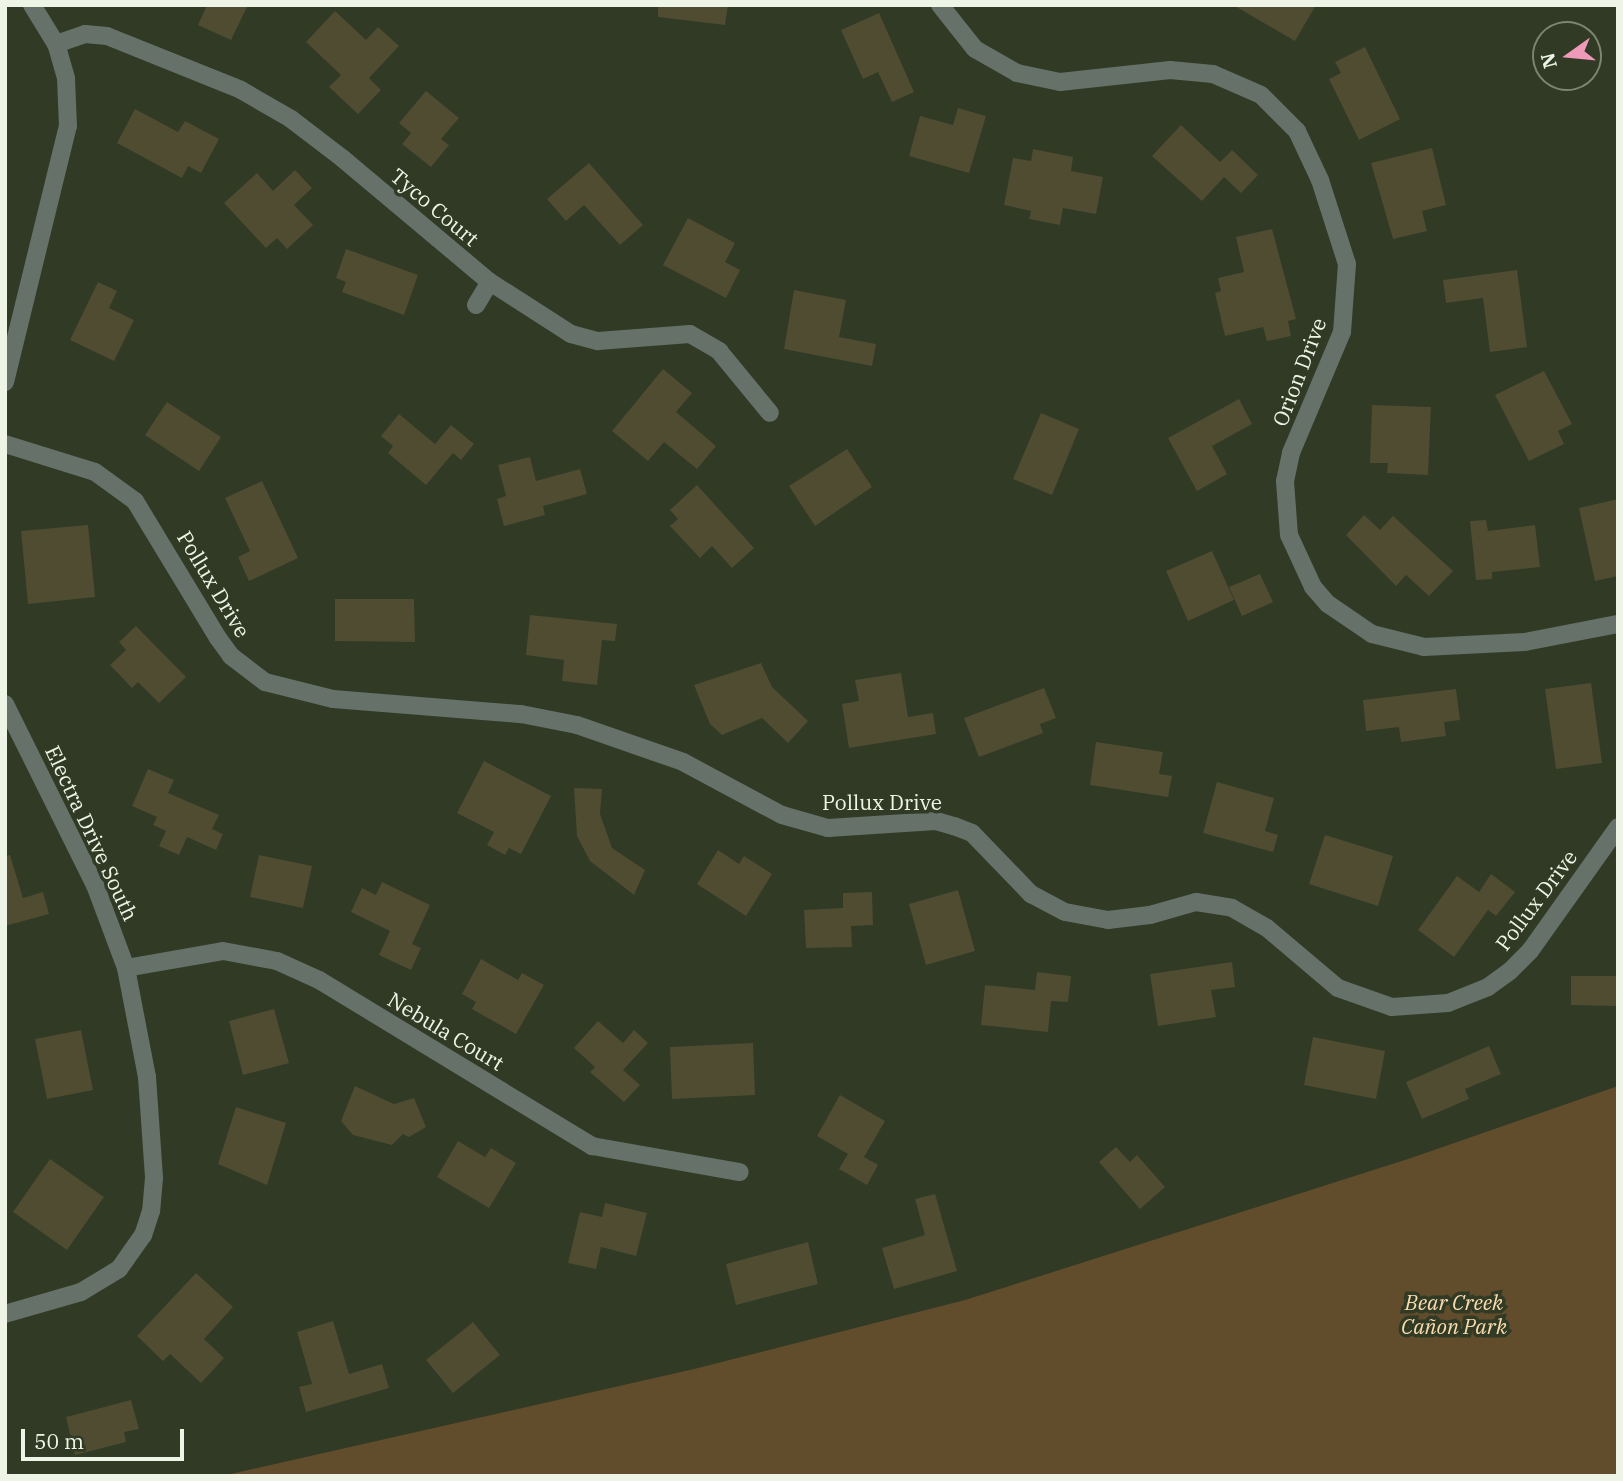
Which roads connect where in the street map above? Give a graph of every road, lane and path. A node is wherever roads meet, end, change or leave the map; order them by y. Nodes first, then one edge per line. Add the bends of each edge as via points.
1 (32, 5) edge
2 (940, 5) edge
3 (56, 44) junction
4 (490, 282) junction
5 (476, 305) dead end
6 (5, 382) edge
7 (769, 413) dead end
8 (5, 444) edge
9 (1618, 624) edge
10 (5, 704) edge
11 (1618, 827) edge
12 (126, 968) junction
13 (740, 1172) dead end
14 (5, 1314) edge

1 - 3 street
2 - 9 street, Orion Drive via 975,49 1017,73 1060,82 1170,70 1213,74 1261,95 1297,131 1320,180 1347,264 1342,332 1291,453 1284,481 1289,535 1313,587 1328,604 1372,635 1424,647 1525,642
3 - 4 street, Tyco Court via 85,34 120,39 266,103 342,158
3 - 6 street via 66,78 68,126
4 - 5 street
4 - 7 street, Tyco Court via 584,340 690,334 719,351
8 - 11 street, Pollux Drive via 95,472 135,501 218,638 231,656 265,682 332,699 521,714 577,724 683,762 782,815 828,828 936,821 954,826 972,833 1031,894 1065,912 1108,920 1150,915 1196,902 1222,905 1267,928 1338,988 1392,1007 1448,1003 1488,987 1510,971 1530,951
10 - 12 street, Electra Drive South via 95,885
12 - 13 street, Nebula Court via 223,951 277,961 319,980 592,1146
12 - 14 street, Electra Drive South via 147,1077 152,1211 132,1253 111,1275 81,1292

